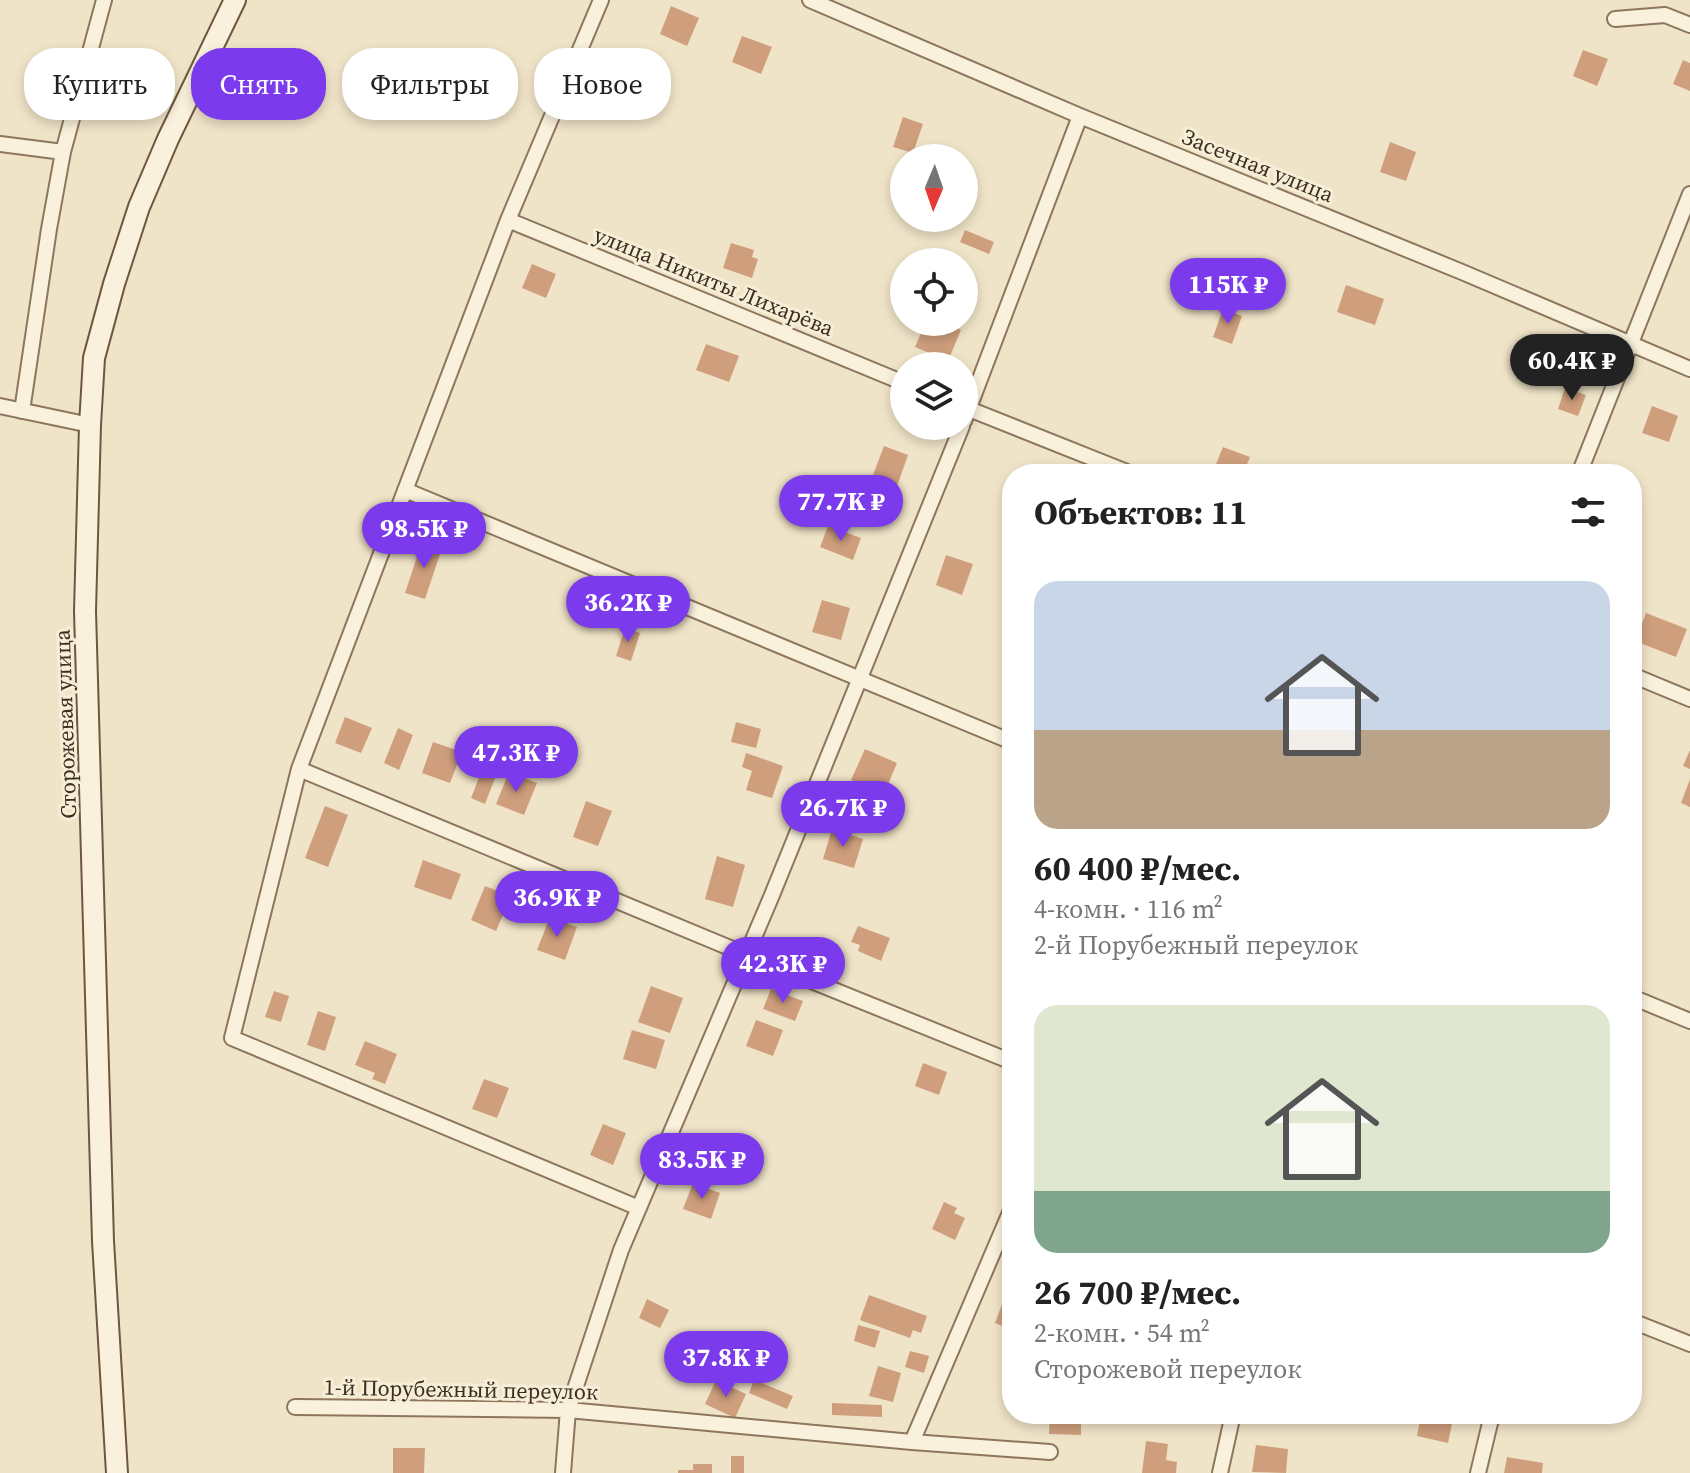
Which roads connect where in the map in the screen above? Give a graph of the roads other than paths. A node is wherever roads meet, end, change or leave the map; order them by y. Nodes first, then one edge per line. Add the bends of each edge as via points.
1 (104, 0) edge
2 (235, 0) edge
3 (601, 0) edge
4 (810, 0) edge
5 (1615, 19) dead end
6 (1690, 25) edge
7 (1080, 116) junction
8 (0, 144) edge
9 (63, 152) junction
10 (1690, 194) edge
11 (508, 220) junction
12 (1631, 345) junction
13 (1690, 369) edge
14 (890, 377) edge
15 (978, 382) edge
16 (0, 406) edge
17 (22, 411) junction
18 (978, 421) edge
19 (90, 425) junction
20 (955, 440) edge
21 (1103, 464) edge
22 (1583, 464) edge
23 (405, 490) junction
24 (860, 679) junction
25 (1642, 679) edge
26 (1690, 699) edge
27 (1002, 738) edge
28 (299, 769) junction
29 (747, 955) junction
30 (1642, 1001) edge
31 (1690, 1021) edge
32 (1002, 1058) edge
33 (639, 1208) junction
34 (1002, 1231) edge
35 (1642, 1325) edge
36 (1690, 1344) edge
37 (295, 1407) dead end
38 (568, 1410) junction
39 (1231, 1424) edge
40 (1490, 1424) edge
41 (912, 1442) junction
42 (1050, 1452) dead end
43 (117, 1473) edge
44 (563, 1473) edge
45 (1220, 1473) edge
46 (1478, 1473) edge

1 - 9 street
2 - 19 main road, Сторожевая улица via 139,207 94,358
3 - 11 street
4 - 7 street, Засечная улица
5 - 6 street via 1665,15
7 - 12 street, Засечная улица
7 - 15 street
8 - 9 street
9 - 17 street
10 - 12 street
11 - 14 street, улица Никиты Лихарёва
11 - 23 street
12 - 13 street, Засечная улица
12 - 22 street
16 - 17 street
17 - 19 street
18 - 21 street
19 - 43 main road, Сторожевая улица via 85,626 103,1241
20 - 24 street
23 - 24 street
23 - 28 street
24 - 27 street
24 - 29 street
25 - 26 street
28 - 29 street
28 - 33 street via 232,1038
29 - 32 street
29 - 33 street
30 - 31 street
33 - 38 street
34 - 41 street
35 - 36 street
37 - 38 street, 1-й Порубежный переулок
38 - 41 street, 1-й Порубежный переулок
38 - 44 street
39 - 45 street
40 - 46 street
41 - 42 street, 1-й Порубежный переулок

